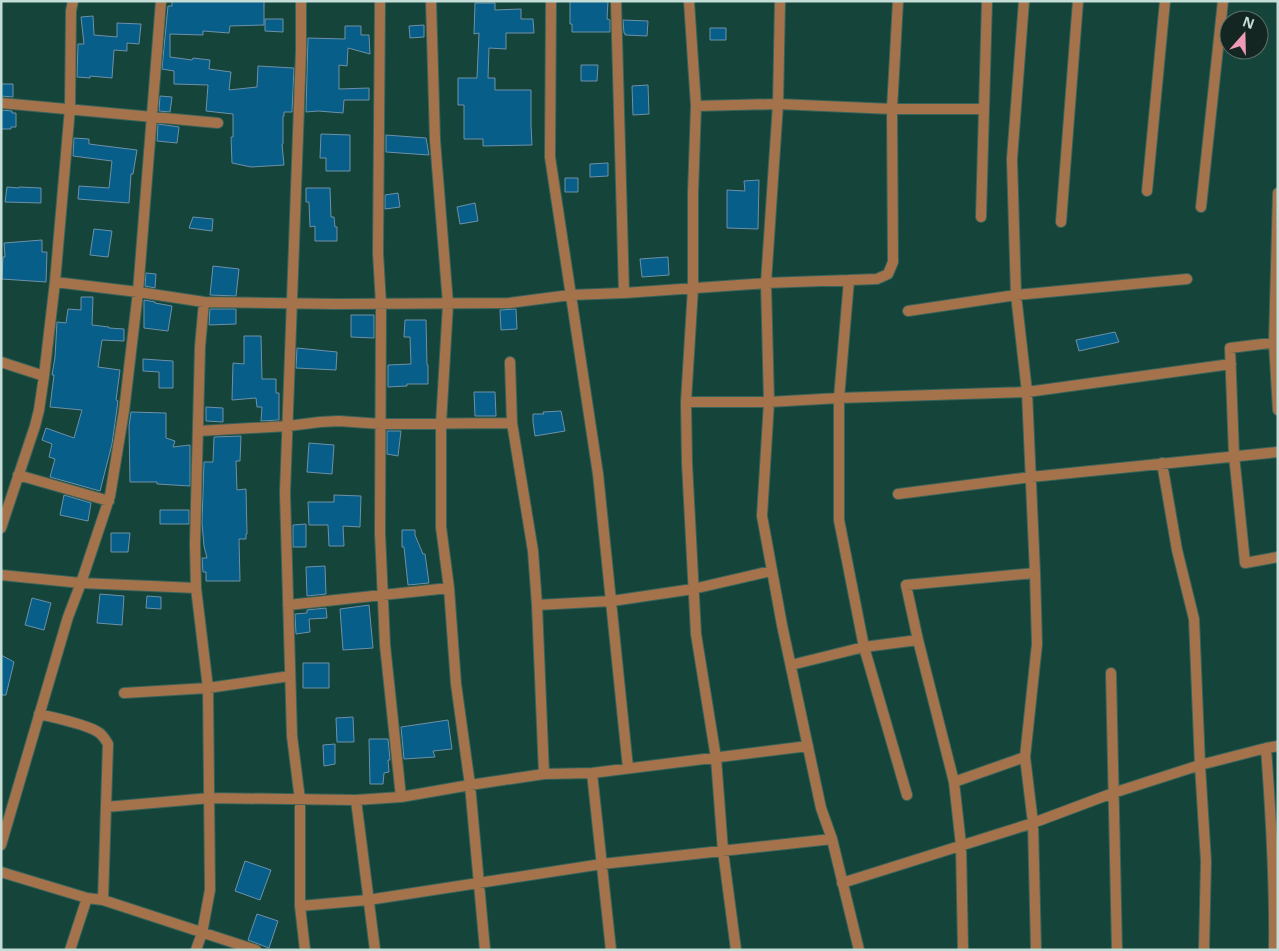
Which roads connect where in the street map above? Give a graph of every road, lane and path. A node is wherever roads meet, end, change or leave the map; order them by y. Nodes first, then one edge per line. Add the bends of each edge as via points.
1 (73, 1) edge
2 (161, 1) edge
3 (301, 1) edge
4 (380, 1) edge
5 (431, 1) edge
6 (550, 1) edge
7 (616, 1) edge
8 (689, 1) edge
9 (780, 1) edge
10 (898, 1) edge
11 (987, 1) edge
12 (1024, 1) edge
13 (1078, 1) edge
14 (1165, 1) edge
15 (1223, 1) edge
16 (1, 102) edge
17 (778, 104) junction
18 (696, 106) junction
19 (70, 108) junction
20 (892, 109) junction
21 (984, 109) junction
22 (152, 118) junction
23 (218, 123) dead end
24 (1147, 191) dead end
25 (1278, 193) edge
26 (1201, 207) dead end
27 (981, 217) dead end
28 (1061, 222) dead end
29 (1187, 279) dead end
30 (849, 280) junction
31 (55, 282) junction
32 (766, 283) junction
33 (693, 288) junction
34 (138, 292) junction
35 (624, 293) junction
36 (570, 295) junction
37 (1016, 296) junction
38 (204, 302) junction
39 (291, 304) junction
40 (381, 304) junction
41 (448, 304) junction
42 (908, 311) dead end
43 (1276, 343) edge
44 (1, 362) edge
45 (510, 362) dead end
46 (1231, 364) junction
47 (44, 376) junction
48 (1027, 392) junction
49 (839, 398) junction
50 (686, 402) junction
51 (769, 402) junction
52 (1278, 410) edge
53 (512, 422) junction
54 (381, 424) junction
55 (441, 424) junction
56 (288, 426) junction
57 (198, 431) junction
58 (1278, 452) edge
59 (1234, 455) junction
60 (1162, 463) junction
61 (18, 476) junction
62 (1031, 477) junction
63 (898, 494) dead end
64 (109, 501) junction
65 (1, 528) edge
66 (1278, 558) edge
67 (771, 571) junction
68 (1035, 573) junction
69 (1, 575) edge
70 (81, 584) junction
71 (196, 588) junction
72 (449, 588) junction
73 (693, 589) junction
74 (383, 594) junction
75 (612, 602) junction
76 (288, 605) junction
77 (537, 605) junction
78 (918, 640) junction
79 (864, 647) junction
80 (790, 665) junction
81 (1111, 673) dead end
82 (290, 676) junction
83 (208, 688) junction
84 (124, 693) dead end
85 (40, 714) junction
86 (808, 746) junction
87 (1278, 746) edge
88 (1266, 748) junction
89 (1025, 757) junction
90 (716, 758) junction
91 (1200, 765) junction
92 (628, 768) junction
93 (592, 773) junction
94 (544, 774) junction
95 (954, 782) junction
96 (470, 785) junction
97 (1113, 793) junction
98 (907, 795) dead end
99 (401, 797) junction
100 (210, 798) junction
101 (300, 800) junction
102 (356, 800) junction
103 (106, 807) junction
104 (1033, 823) junction
105 (832, 839) junction
106 (1, 845) edge
107 (961, 845) junction
108 (723, 851) junction
109 (602, 864) junction
110 (1, 872) edge
111 (479, 883) junction
112 (842, 883) junction
113 (87, 898) junction
114 (103, 900) junction
115 (368, 900) junction
116 (300, 906) junction
117 (202, 933) junction
118 (70, 950) edge
119 (196, 950) edge
120 (256, 950) edge
121 (304, 950) edge
122 (375, 950) edge
123 (485, 950) edge
124 (611, 950) edge
125 (736, 950) edge
126 (859, 950) edge
127 (963, 950) edge
128 (1036, 950) edge
129 (1117, 950) edge
130 (1204, 950) edge
131 (1274, 950) edge

1 - 19 street
2 - 22 street
3 - 39 street
4 - 40 street via 378,253
5 - 41 street via 435,140
6 - 36 street via 550,156
7 - 35 street
8 - 18 street
9 - 17 street
10 - 20 street
11 - 21 street
12 - 37 street via 1012,159
13 - 28 street
14 - 24 street
15 - 26 street
16 - 19 street
17 - 18 street
17 - 20 street
17 - 32 street
18 - 33 street
19 - 22 street
19 - 31 street
20 - 21 street
20 - 30 street via 893,262 888,274 877,279
21 - 27 street
22 - 23 street
22 - 34 street
25 - 43 street
29 - 37 street
30 - 32 street
30 - 49 street
31 - 34 street
31 - 47 street
32 - 33 street
32 - 51 street
33 - 35 street
33 - 50 street
34 - 38 street
34 - 64 street
35 - 36 street
36 - 41 street via 509,303
36 - 75 street via 598,474
37 - 42 street
37 - 48 street
38 - 39 street
38 - 57 street
39 - 40 street
39 - 56 street
40 - 41 street
40 - 54 street
41 - 55 street
43 - 46 street via 1230,348
43 - 52 street
44 - 47 street
45 - 53 street
46 - 48 street
46 - 59 street
47 - 61 street via 35,426
48 - 49 street
48 - 62 street
49 - 51 street
49 - 79 street via 839,520
50 - 51 street
50 - 73 street
51 - 67 street via 762,516
53 - 55 street
53 - 77 street via 533,551
54 - 55 street
54 - 56 street via 339,421
54 - 74 street
55 - 72 street via 441,527
56 - 57 street
56 - 76 street
57 - 71 street via 194,544
58 - 59 street
59 - 60 street
59 - 66 street via 1245,563
60 - 62 street
60 - 91 street via 1177,550 1194,619
61 - 64 street
61 - 65 street
62 - 63 street
62 - 68 street
64 - 70 street
67 - 73 street
67 - 80 street
68 - 78 street via 906,585
68 - 89 street via 1037,644
69 - 70 street
70 - 71 street
70 - 85 street
71 - 83 street
72 - 74 street
72 - 96 street via 456,684
73 - 75 street
73 - 90 street via 696,634
74 - 76 street
74 - 99 street via 385,645
75 - 77 street
75 - 92 street
76 - 82 street
77 - 94 street
78 - 79 street
78 - 95 street
79 - 80 street
79 - 98 street
80 - 86 street
81 - 97 street
82 - 83 street
82 - 101 street via 292,736
83 - 84 street
83 - 100 street
85 - 103 street via 87,727 104,738 108,744
85 - 106 street
86 - 90 street
86 - 105 street via 821,808
87 - 88 street
88 - 91 street
88 - 131 street via 1272,824
89 - 95 street
89 - 104 street
90 - 92 street
90 - 108 street
91 - 97 street
91 - 130 street via 1206,861
92 - 93 street
93 - 94 street
93 - 109 street
94 - 96 street
95 - 107 street
96 - 99 street
96 - 111 street
97 - 104 street
97 - 129 street
99 - 102 street
100 - 101 street
100 - 103 street
100 - 117 street via 210,890
101 - 102 street
101 - 116 street
102 - 115 street
103 - 114 street
104 - 107 street
104 - 128 street
105 - 108 street
105 - 112 street
107 - 112 street
107 - 127 street
108 - 109 street
108 - 125 street
109 - 111 street
109 - 124 street
110 - 113 street
111 - 115 street
111 - 123 street
112 - 126 street
113 - 114 street
113 - 118 street
114 - 117 street
115 - 116 street
115 - 122 street
116 - 121 street
117 - 119 street
117 - 120 street

